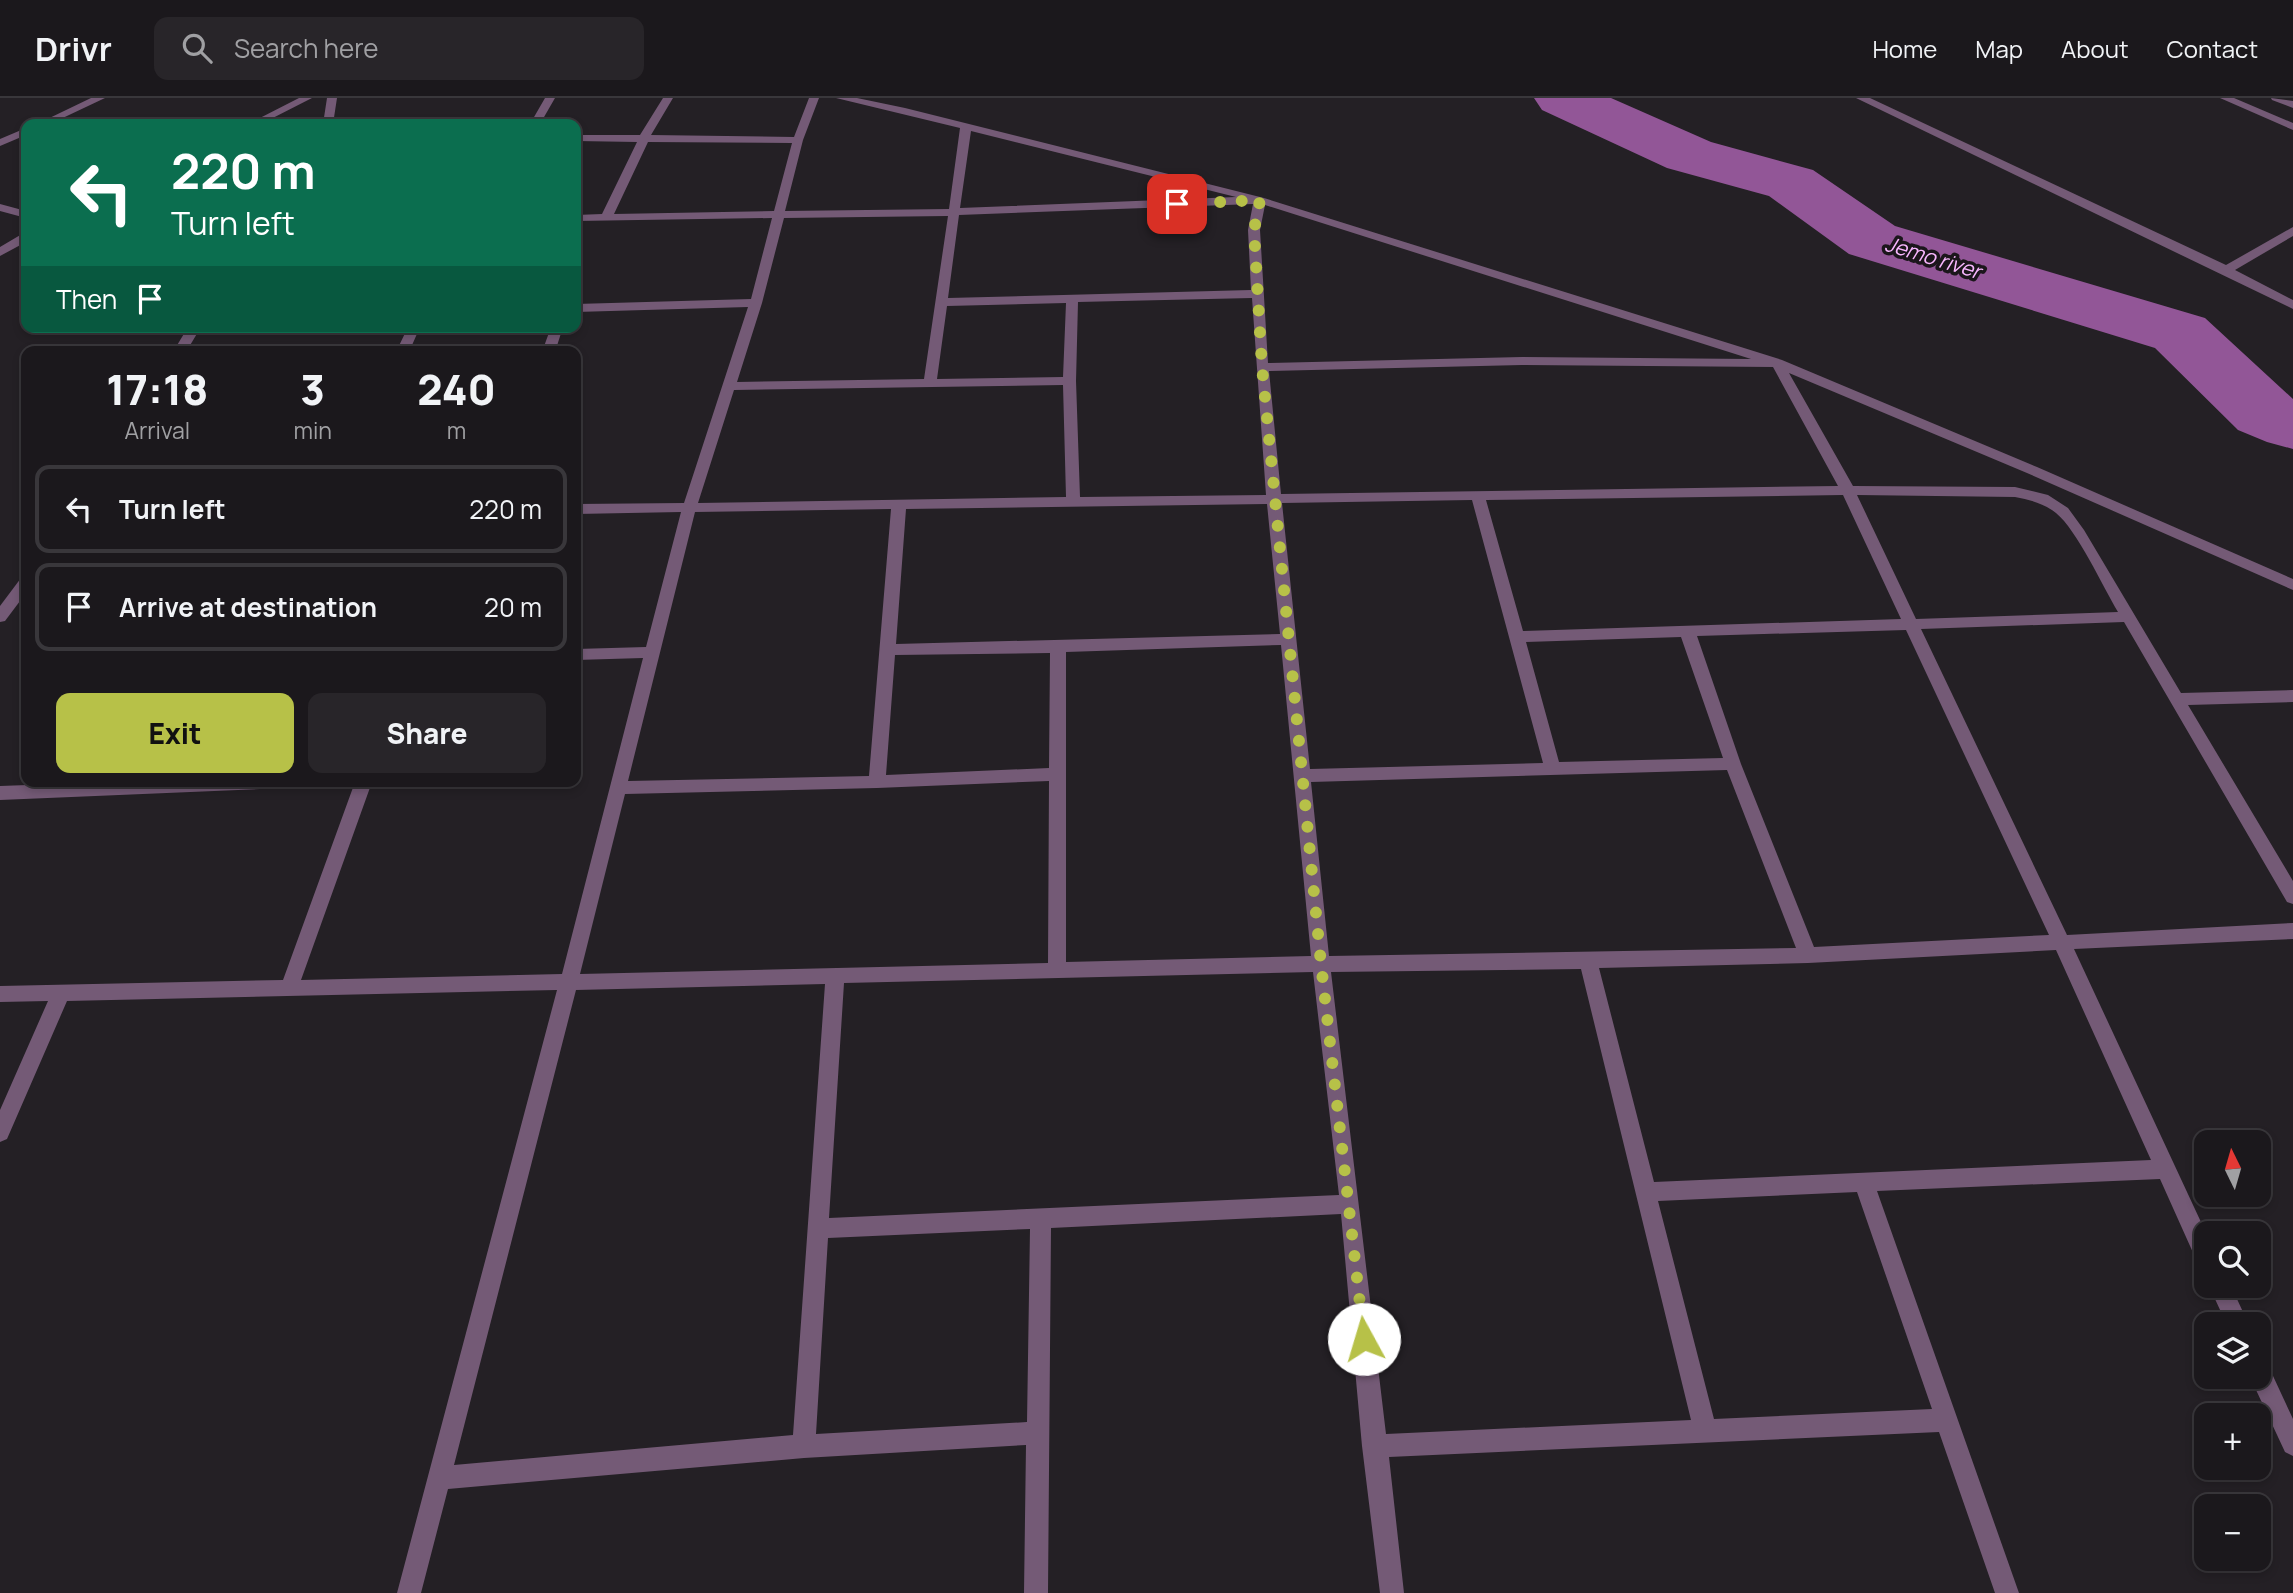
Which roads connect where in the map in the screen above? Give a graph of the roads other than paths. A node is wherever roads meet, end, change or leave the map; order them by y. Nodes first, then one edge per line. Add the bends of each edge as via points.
1 (100, 98) edge
2 (307, 98) edge
3 (332, 98) edge
4 (550, 98) edge
5 (668, 98) edge
6 (814, 98) edge
7 (841, 98) edge
8 (1861, 98) edge
9 (2225, 98) edge
10 (2276, 98) edge
11 (2293, 105) edge
12 (53, 119) edge
13 (263, 119) edge
14 (329, 119) edge
15 (538, 119) edge
16 (967, 127) junction
17 (2293, 127) edge
18 (21, 133) edge
19 (581, 138) edge
20 (644, 138) junction
21 (798, 141) junction
22 (0, 143) edge
23 (1260, 200) junction
24 (0, 207) edge
25 (954, 212) junction
26 (21, 213) edge
27 (780, 216) junction
28 (581, 218) edge
29 (606, 218) junction
30 (2293, 231) edge
31 (21, 240) edge
32 (0, 252) edge
33 (2226, 270) junction
34 (1257, 293) junction
35 (1072, 299) junction
36 (940, 302) junction
37 (756, 303) junction
38 (2293, 305) edge
39 (581, 308) edge
40 (1777, 363) junction
41 (1262, 367) junction
42 (1069, 381) junction
43 (930, 383) junction
44 (729, 386) junction
45 (2032, 470) junction
46 (1848, 491) junction
47 (1478, 496) junction
48 (2043, 498) junction
49 (1274, 499) junction
50 (1073, 503) junction
51 (899, 505) junction
52 (690, 508) junction
53 (581, 509) edge
54 (2293, 585) edge
55 (21, 589) edge
56 (0, 617) edge
57 (2128, 617) junction
58 (1909, 624) junction
59 (1687, 631) junction
60 (1515, 637) junction
61 (1288, 639) junction
62 (1058, 647) junction
63 (887, 650) junction
64 (653, 652) junction
65 (581, 654) edge
66 (2293, 696) edge
67 (2177, 699) junction
68 (1733, 764) junction
69 (1553, 770) junction
70 (1056, 774) junction
71 (1302, 776) junction
72 (877, 782) junction
73 (125, 787) edge
74 (362, 787) edge
75 (618, 788) junction
76 (0, 793) edge
77 (2293, 897) edge
78 (2293, 932) edge
79 (2062, 944) junction
80 (1808, 956) junction
81 (1588, 961) junction
82 (1321, 964) junction
83 (1057, 970) junction
84 (835, 976) junction
85 (569, 982) junction
86 (289, 988) junction
87 (61, 993) junction
88 (0, 994) edge
89 (0, 1133) edge
90 (2165, 1169) junction
91 (1864, 1184) junction
92 (1644, 1192) junction
93 (1350, 1204) junction
94 (1041, 1220) junction
95 (818, 1229) junction
96 (2194, 1231) edge
97 (2271, 1387) edge
98 (2284, 1405) edge
99 (1946, 1420) junction
100 (1704, 1429) junction
101 (1037, 1433) junction
102 (2293, 1444) edge
103 (804, 1446) junction
104 (1374, 1446) junction
105 (441, 1478) junction
106 (409, 1593) edge
107 (1036, 1593) edge
108 (1392, 1593) edge
109 (2007, 1593) edge

1 - 12 street
2 - 13 street
3 - 14 street
4 - 15 street
5 - 20 street
6 - 21 street
7 - 16 street
8 - 33 street
9 - 17 street
10 - 11 street
16 - 23 street
16 - 25 street
18 - 22 street
19 - 20 street
20 - 21 street
20 - 29 street
21 - 27 street
23 - 25 street
23 - 34 street via 1254,230
23 - 40 street
24 - 26 street
25 - 27 street
25 - 36 street
27 - 29 street
27 - 37 street
28 - 29 street
30 - 33 street
31 - 32 street
33 - 38 street
34 - 35 street
34 - 41 street
35 - 36 street
35 - 42 street
36 - 43 street
37 - 39 street
37 - 44 street
40 - 41 street via 1522,361
40 - 45 street
40 - 46 street
41 - 49 street
42 - 43 street
42 - 50 street
43 - 44 street
44 - 52 street
45 - 48 street
45 - 54 street
46 - 47 street
46 - 48 street via 2015,492
46 - 58 street
47 - 49 street
47 - 60 street
48 - 57 street via 2063,511
49 - 50 street
49 - 61 street
50 - 51 street
51 - 52 street
51 - 63 street
52 - 53 street
52 - 64 street
55 - 56 street
57 - 58 street
57 - 67 street
58 - 59 street
58 - 79 street
59 - 60 street
59 - 68 street
60 - 69 street
61 - 62 street
61 - 71 street
62 - 63 street
62 - 70 street
63 - 72 street
64 - 65 street
64 - 75 street
66 - 67 street
67 - 77 street
68 - 69 street
68 - 80 street
69 - 71 street
70 - 72 street
70 - 83 street
71 - 82 street
72 - 75 street
73 - 76 street
74 - 86 street
75 - 85 street
78 - 79 street
79 - 80 street
79 - 90 street
80 - 81 street
81 - 82 street
81 - 92 street
82 - 83 street
82 - 93 street
83 - 84 street
84 - 85 street
84 - 95 street
85 - 86 street
85 - 105 street
86 - 87 street
87 - 88 street
87 - 89 street
90 - 91 street
90 - 96 street
91 - 92 street
91 - 99 street
92 - 100 street
93 - 94 street
93 - 104 street
94 - 95 street
94 - 101 street
95 - 103 street
97 - 98 street
98 - 102 street
99 - 100 street
99 - 109 street
100 - 104 street
101 - 103 street
101 - 107 street
103 - 105 street
104 - 108 street
105 - 106 street

